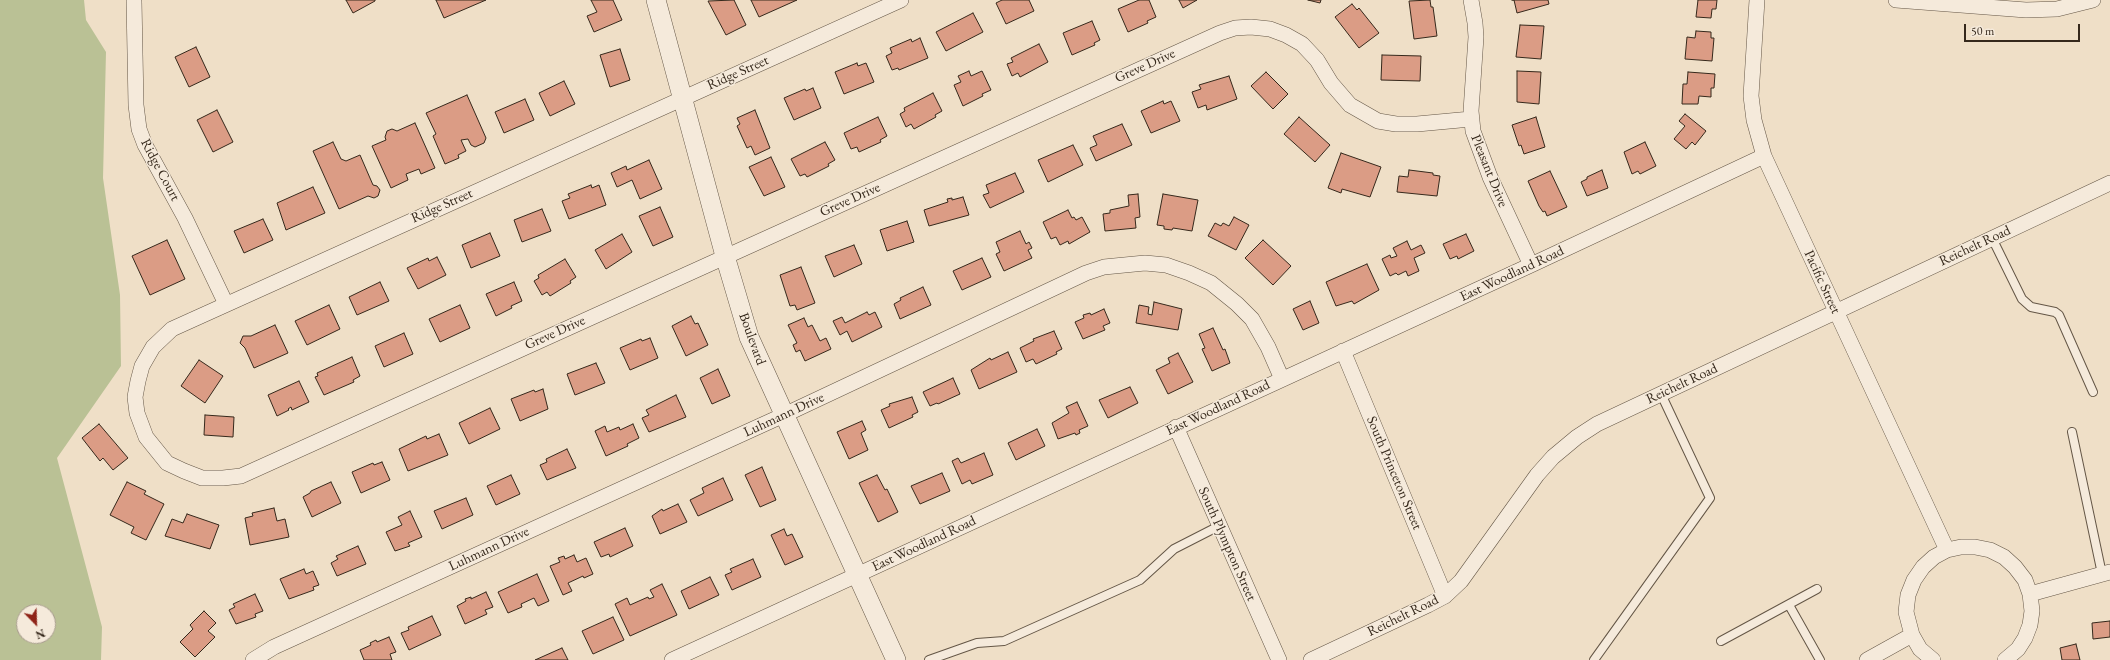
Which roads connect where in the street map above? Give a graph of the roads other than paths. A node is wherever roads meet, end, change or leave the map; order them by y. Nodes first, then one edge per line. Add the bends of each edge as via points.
1 (656, 0) edge
2 (900, 0) edge
3 (1471, 0) edge
4 (1757, 0) edge
5 (1896, 0) edge
6 (2093, 0) edge
7 (134, 1) dead end
8 (682, 98) junction
9 (1471, 119) junction
10 (1764, 156) junction
11 (2110, 183) edge
12 (1992, 238) junction
13 (725, 256) junction
14 (1531, 265) junction
15 (226, 304) junction
16 (1836, 312) junction
17 (1344, 351) junction
18 (1282, 379) junction
19 (2092, 392) dead end
20 (1661, 394) junction
21 (784, 415) junction
22 (1176, 427) junction
23 (2072, 432) dead end
24 (214, 478) joint
25 (1219, 526) junction
26 (1948, 550) junction
27 (2106, 573) edge
28 (857, 575) junction
29 (1817, 589) dead end
30 (2030, 594) junction
31 (1445, 596) junction
32 (1789, 605) junction
33 (1912, 635) junction
34 (1721, 641) dead end
35 (252, 660) edge
36 (672, 660) edge
37 (896, 660) edge
38 (929, 660) edge
39 (1279, 660) edge
40 (1311, 660) edge
41 (1594, 660) edge
42 (1820, 660) edge
43 (1867, 660) edge
44 (1933, 660) edge
45 (2006, 660) edge

1 - 8 street, Boulevard
2 - 8 street, Ridge Street
3 - 9 street, Pleasant Drive via 1476,37
4 - 10 street, Pacific Street via 1751,96 1754,120
5 - 6 street via 2026,10 2057,9
7 - 15 street, Ridge Court via 136,105 139,129
8 - 13 street, Boulevard
8 - 15 street, Ridge Street
9 - 13 street, Greve Drive via 1417,124 1378,121 1342,98 1317,60 1302,44 1270,29 1236,28 1220,32
9 - 14 street, Pleasant Drive via 1475,138 1490,177
10 - 14 street, East Woodland Road
10 - 16 street, Pacific Street
11 - 12 street, Reichelt Road
12 - 16 street, Reichelt Road
12 - 19 lane via 2022,299 2031,307 2059,315
13 - 21 street, Boulevard via 749,337
13 - 24 street, Greve Drive via 240,476
14 - 17 street, East Woodland Road
15 - 24 street, Ridge Street via 172,329 153,347 142,366 136,397 140,424 146,437 167,463 202,478
16 - 20 street, Reichelt Road
16 - 26 street, Pacific Street
17 - 18 street, East Woodland Road
17 - 31 street, South Princeton Street
18 - 21 street, Luhmann Drive via 1257,327 1223,292 1202,278 1178,268 1145,263 1126,264 1086,273
18 - 22 street, East Woodland Road
20 - 31 street, Reichelt Road via 1597,424 1577,436 1553,457 1537,475 1461,581
20 - 41 lane via 1710,498
21 - 28 street, Boulevard
21 - 35 street, Luhmann Drive via 274,647
22 - 25 street, South Plympton Street
22 - 28 street, East Woodland Road
23 - 27 lane
25 - 38 lane via 1174,549 1140,580 1004,641 977,643
25 - 39 street, South Plympton Street
26 - 30 street via 1975,547 1990,550 2004,557 2025,580
26 - 33 street via 1934,557 1914,580 1908,595 1906,612
27 - 30 street
28 - 36 street, East Woodland Road
28 - 37 street, Boulevard
29 - 32 lane
30 - 45 street via 2030,625 2018,649
31 - 40 street, Reichelt Road
32 - 34 lane
32 - 42 lane
33 - 43 street
33 - 44 street via 1920,648

